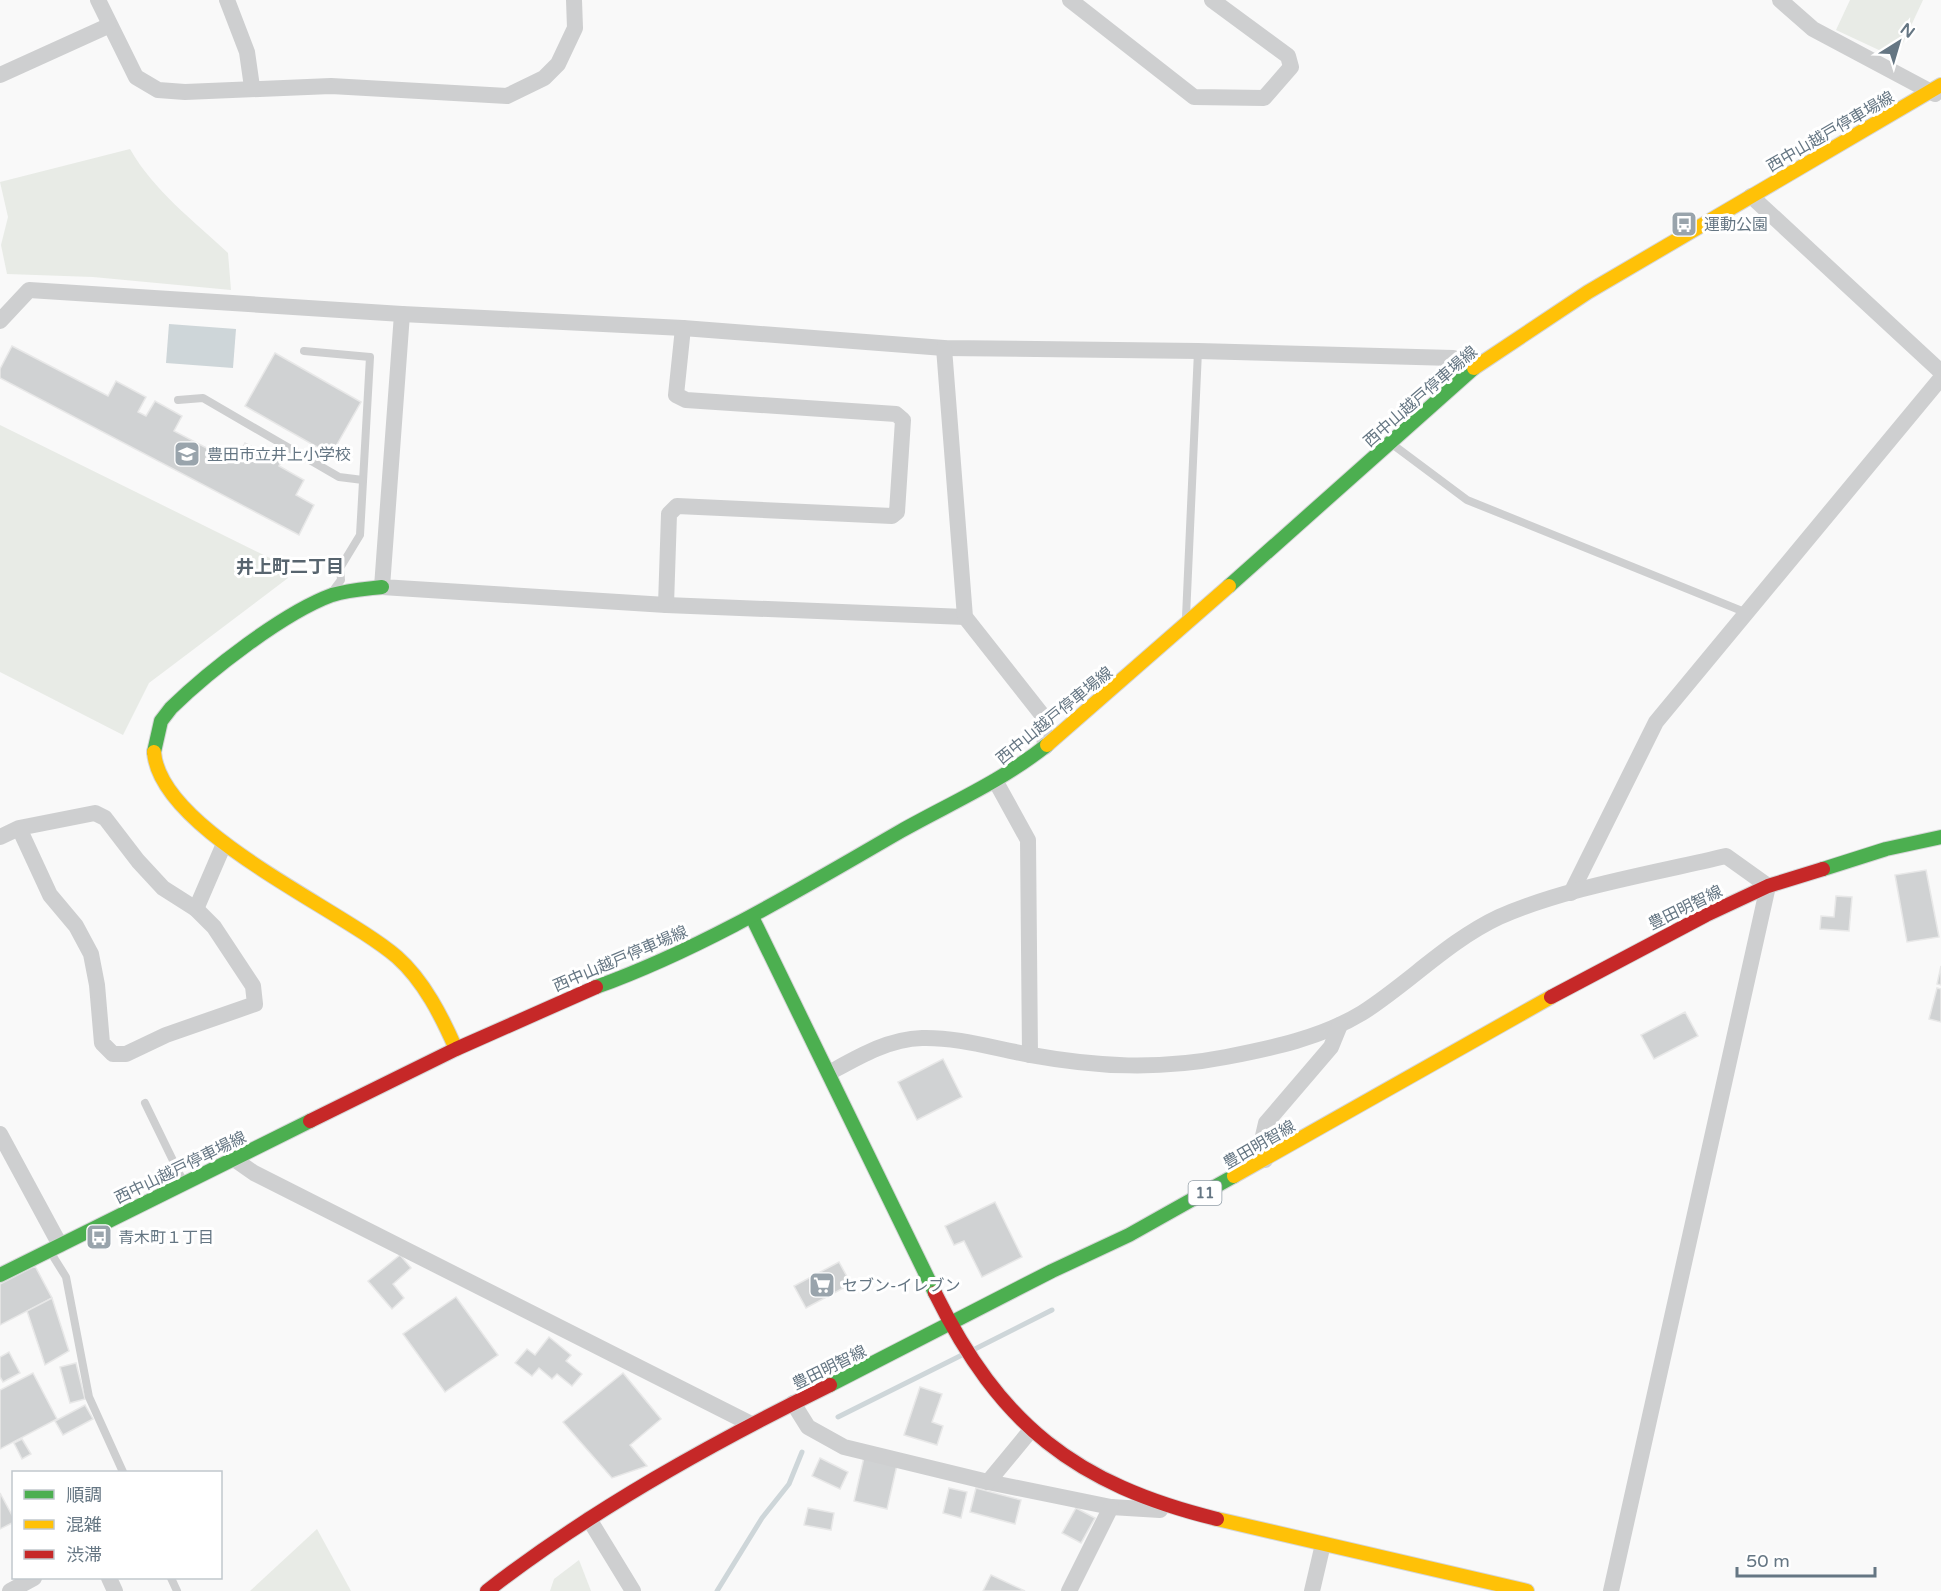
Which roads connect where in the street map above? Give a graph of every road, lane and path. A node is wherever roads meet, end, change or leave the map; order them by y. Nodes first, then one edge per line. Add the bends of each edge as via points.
1 (98, 0) edge
2 (227, 0) edge
3 (574, 0) edge
4 (1070, 0) edge
5 (1212, 0) edge
6 (1780, 0) edge
7 (108, 26) junction
8 (0, 75) edge
9 (252, 87) junction
10 (1938, 92) edge
11 (1752, 196) junction
12 (402, 314) junction
13 (0, 321) edge
14 (683, 328) junction
15 (944, 348) junction
16 (304, 351) dead end
17 (1198, 351) junction
18 (1477, 365) junction
19 (1941, 372) edge
20 (1941, 378) edge
21 (178, 400) dead end
22 (1391, 444) junction
23 (363, 480) junction
24 (382, 587) junction
25 (329, 596) junction
26 (666, 605) junction
27 (1747, 613) junction
28 (965, 617) junction
29 (1186, 625) junction
30 (1045, 747) junction
31 (996, 782) junction
32 (19, 828) junction
33 (0, 837) edge
34 (1941, 837) edge
35 (224, 844) junction
36 (1768, 886) junction
37 (1571, 893) junction
38 (196, 909) junction
39 (752, 916) junction
40 (1340, 1025) junction
41 (456, 1049) junction
42 (1030, 1055) junction
43 (829, 1073) junction
44 (145, 1103) dead end
45 (0, 1134) edge
46 (234, 1159) junction
47 (1265, 1160) junction
48 (184, 1184) junction
49 (55, 1248) junction
50 (0, 1275) edge
51 (951, 1325) junction
52 (792, 1404) junction
53 (751, 1424) junction
54 (1031, 1431) junction
55 (122, 1471) edge
56 (988, 1482) junction
57 (1111, 1507) junction
58 (1185, 1511) junction
59 (589, 1519) junction
60 (1323, 1544) junction
61 (32, 1579) edge
62 (10, 1591) edge
63 (487, 1591) edge
64 (633, 1591) edge
65 (1069, 1591) edge
66 (1312, 1591) edge
67 (1527, 1591) edge
68 (1611, 1591) edge

1 - 7 street
2 - 9 street via 247,52
3 - 9 street via 575,28 558,64 544,78 507,96 332,86
4 - 5 street via 1194,97 1264,98 1291,68 1288,56
6 - 10 street via 1813,29
7 - 8 street
7 - 9 street via 136,77 147,86 185,92
10 - 11 main road, 西中山越戸停車場線 via 1837,144
11 - 18 main road, 西中山越戸停車場線 via 1588,292
11 - 19 street
12 - 13 street via 30,290
12 - 14 street
12 - 24 street
14 - 15 street
14 - 26 street via 676,395 686,400 896,414 903,420 897,512 892,516 677,506 669,514
15 - 17 street
15 - 28 street
16 - 23 lane via 370,357
17 - 18 street via 1453,358
17 - 29 lane
18 - 22 main road, 西中山越戸停車場線
20 - 27 street
21 - 23 lane via 203,398 339,477
22 - 27 lane via 1467,500
22 - 29 main road, 西中山越戸停車場線
23 - 25 lane via 360,535
24 - 25 main road
24 - 26 street
25 - 35 main road via 220,667 161,722 155,742 156,767 165,788 193,820
26 - 28 street
27 - 37 street via 1656,722
28 - 30 street via 1043,716
29 - 30 main road, 西中山越戸停車場線
30 - 31 main road, 西中山越戸停車場線
31 - 39 main road, 西中山越戸停車場線
31 - 42 street via 1028,840
32 - 33 street
32 - 38 street via 95,813 105,818 163,888
32 - 38 street via 50,895 76,926 91,954 102,1043 113,1054 126,1054 166,1035 255,1004 253,986 214,927
34 - 36 main road, 豊田明智線 / 11 via 1886,849
35 - 38 street
35 - 41 main road via 339,915 397,957 441,1013
36 - 37 street via 1726,856
36 - 47 main road, 豊田明智線 / 11 via 1643,946
36 - 68 street
37 - 40 street via 1500,917 1463,938 1398,988
39 - 41 main road, 西中山越戸停車場線 via 637,972 581,992
39 - 43 main road
40 - 42 street via 1297,1041 1227,1057 1147,1066 1097,1066
40 - 47 street via 1331,1047 1266,1123
41 - 46 main road, 西中山越戸停車場線
42 - 43 street via 922,1038 878,1047
43 - 51 main road
44 - 48 lane
45 - 49 street
46 - 48 main road, 西中山越戸停車場線
46 - 53 street via 264,1178
47 - 51 main road, 豊田明智線 / 11
48 - 49 main road, 西中山越戸停車場線
49 - 50 main road, 西中山越戸停車場線
49 - 55 lane via 66,1277 89,1397
51 - 52 main road, 豊田明智線 / 11
51 - 54 main road via 968,1355
52 - 53 main road, 豊田明智線 / 11
52 - 56 street via 808,1427 844,1447
53 - 59 main road, 豊田明智線 / 11
54 - 56 street
54 - 58 main road via 1073,1463 1111,1485
56 - 57 street
57 - 58 street
57 - 65 street
58 - 60 main road
59 - 63 main road, 豊田明智線 / 11 via 544,1547
59 - 64 street
60 - 66 street
60 - 67 main road
61 - 62 street

